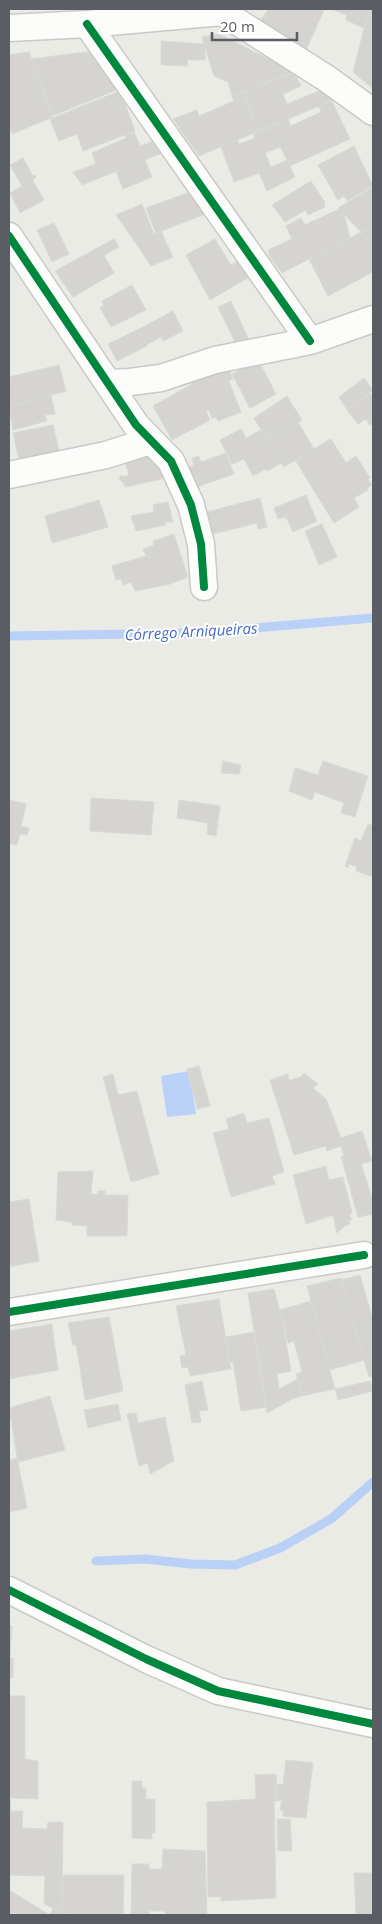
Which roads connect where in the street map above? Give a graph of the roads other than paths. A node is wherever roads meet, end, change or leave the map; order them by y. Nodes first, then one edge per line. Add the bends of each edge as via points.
1 (226, 11) edge
2 (87, 24) junction
3 (9, 28) edge
4 (373, 112) edge
5 (9, 236) edge
6 (373, 319) edge
7 (310, 342) junction
8 (109, 383) junction
9 (150, 440) junction
10 (9, 475) edge
11 (204, 587) dead end
12 (364, 1256) dead end
13 (9, 1312) edge
14 (9, 1590) edge
15 (373, 1724) edge

1 - 2 street
1 - 4 street
2 - 3 street
2 - 7 street
5 - 8 street
6 - 7 street
7 - 8 street via 215,360 161,378
8 - 9 street
9 - 10 street via 106,455
9 - 11 street via 171,462 191,505 201,544
12 - 13 street
14 - 15 street via 146,1660 218,1691

